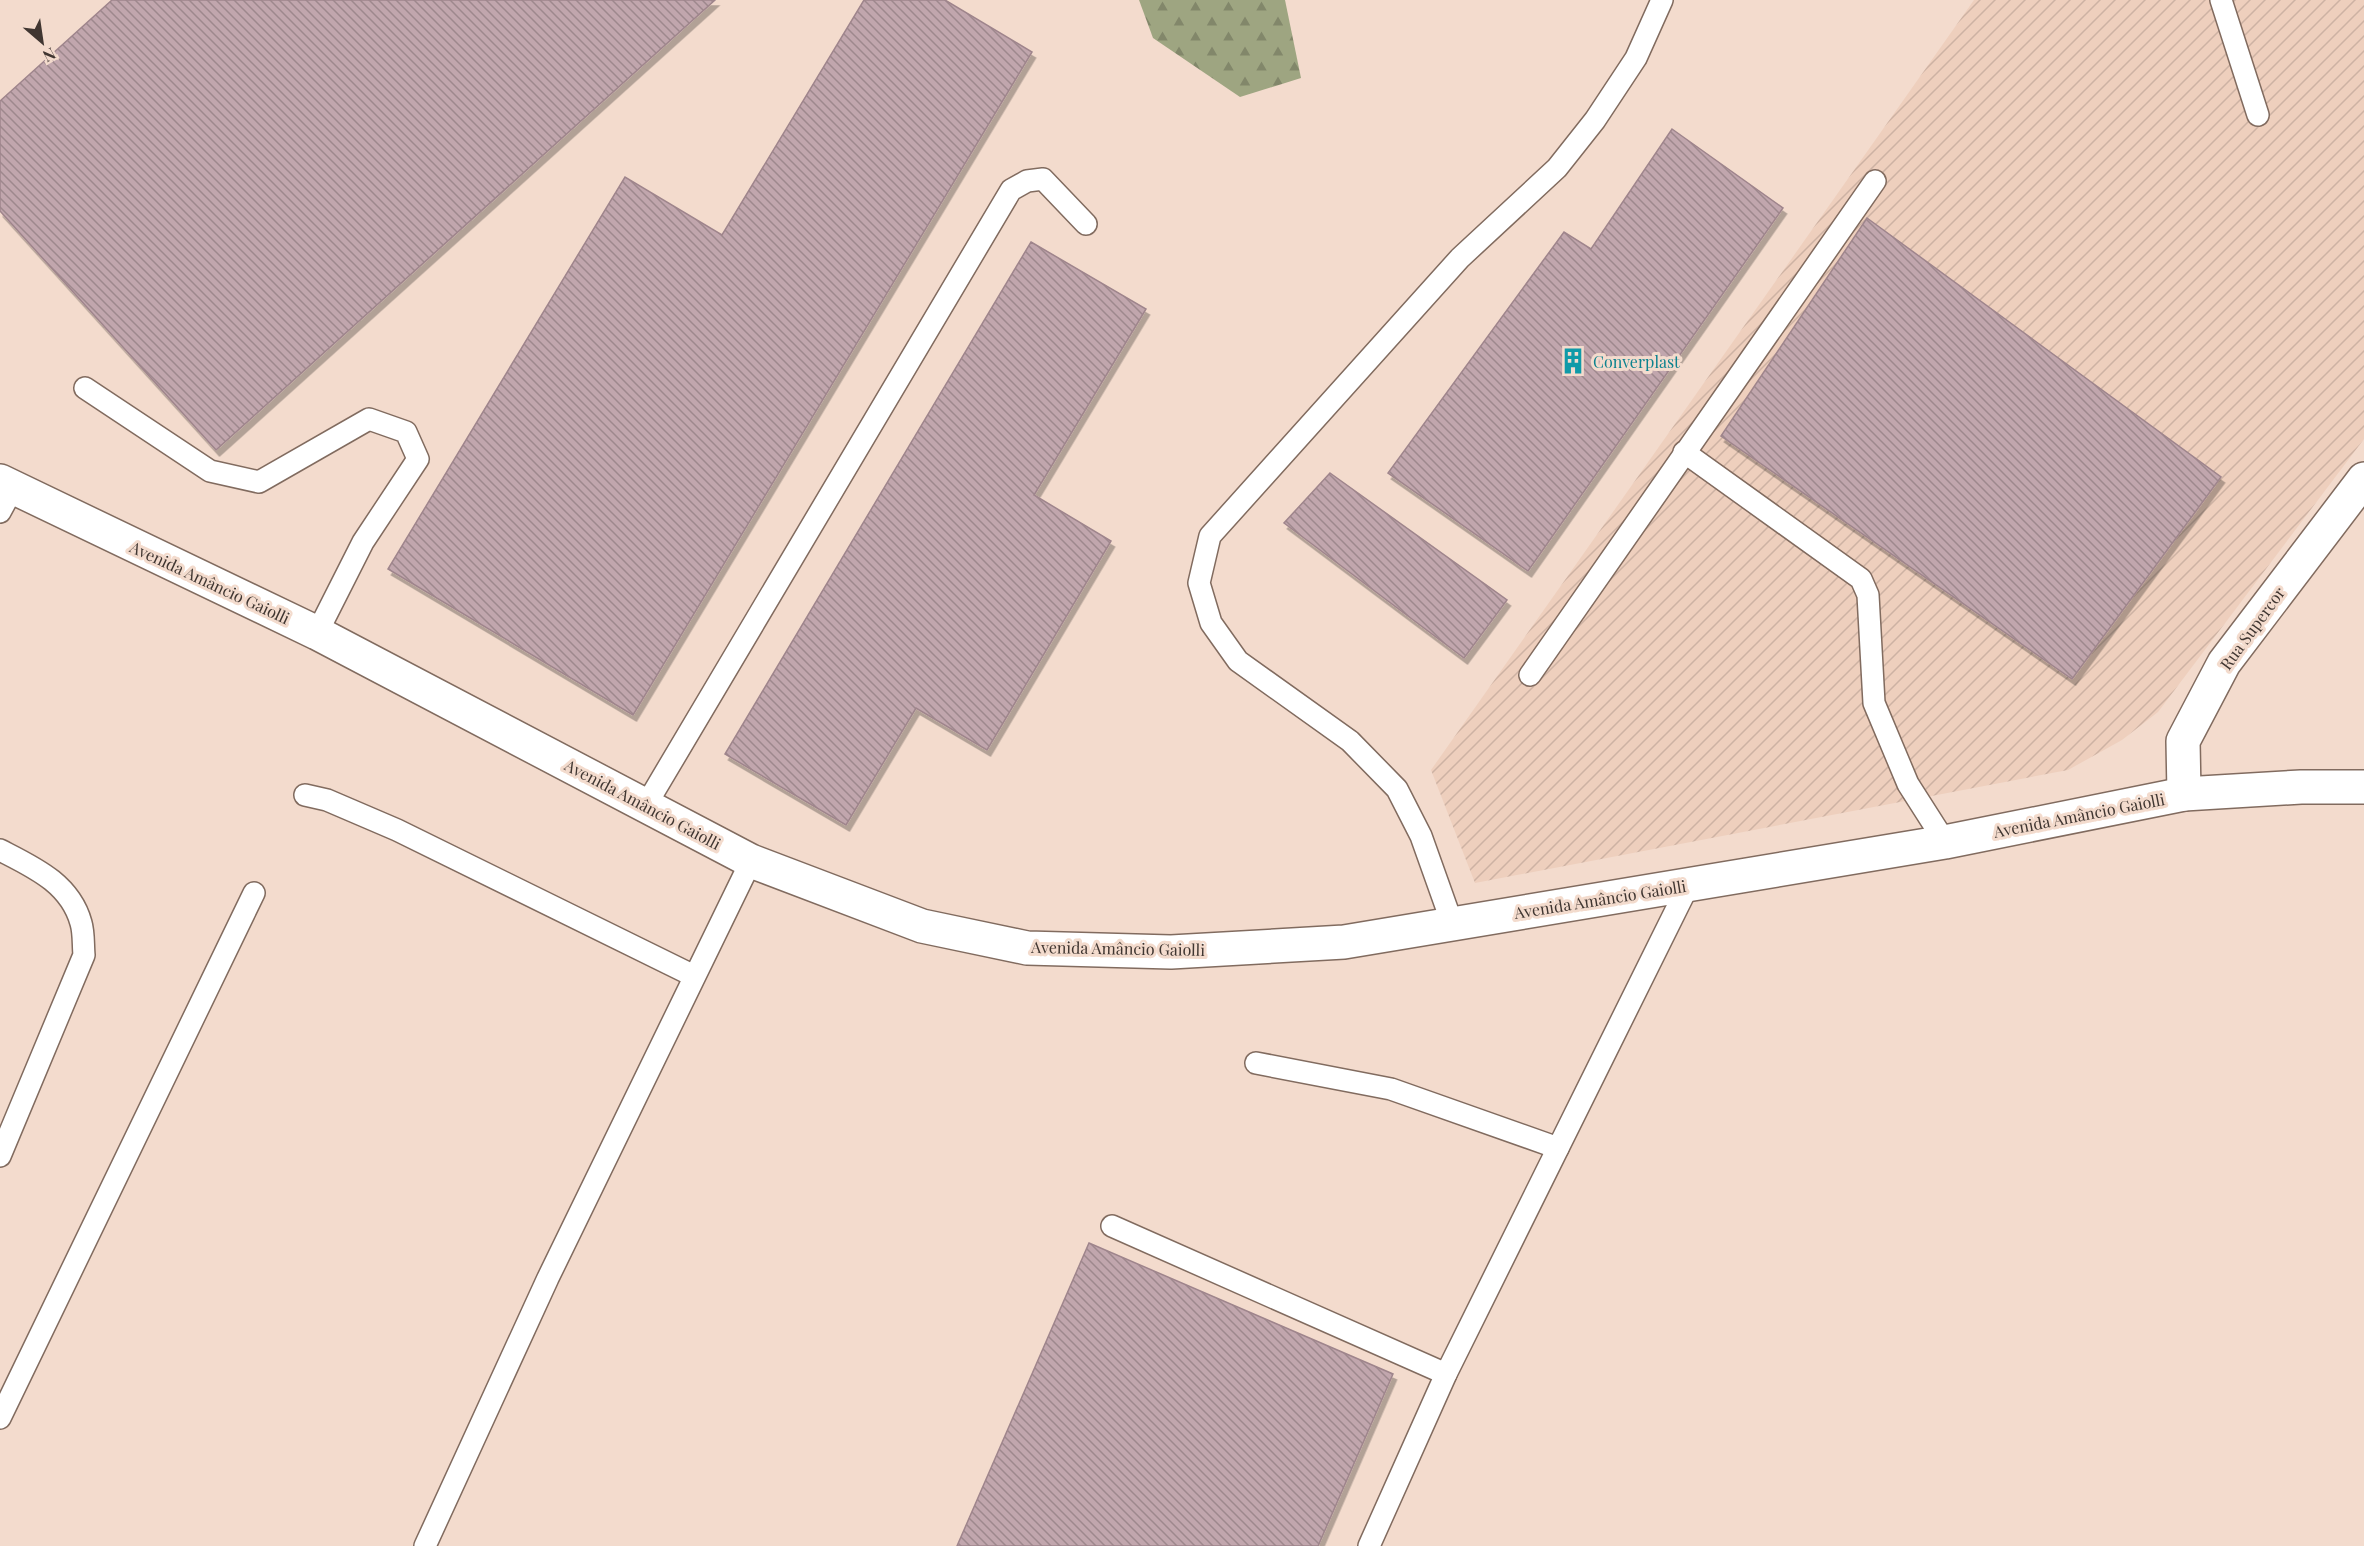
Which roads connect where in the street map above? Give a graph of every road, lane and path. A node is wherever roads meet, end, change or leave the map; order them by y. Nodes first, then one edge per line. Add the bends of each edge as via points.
1 (1662, 0) edge
2 (2222, 0) edge
3 (2258, 115) dead end
4 (1875, 180) dead end
5 (1086, 224) dead end
6 (85, 388) dead end
7 (1684, 452) junction
8 (2364, 479) edge
9 (4, 494) edge
10 (317, 633) junction
11 (1530, 675) dead end
12 (2364, 787) edge
13 (2184, 794) junction
14 (305, 795) dead end
15 (646, 805) junction
16 (1945, 842) junction
17 (0, 850) edge
18 (751, 861) junction
19 (1689, 884) junction
20 (254, 893) dead end
21 (1452, 923) junction
22 (694, 976) junction
23 (1256, 1063) dead end
24 (1558, 1148) junction
25 (0, 1156) edge
26 (1112, 1226) dead end
27 (1446, 1374) junction
28 (0, 1418) edge
29 (425, 1546) edge
30 (1369, 1546) edge

1 - 21 lane via 1636,58 1557,168 1460,258 1210,536 1199,583 1211,623 1238,661 1350,741 1397,789 1421,836
2 - 3 lane
4 - 7 lane
5 - 15 lane via 1042,179 1027,181 1011,190
6 - 10 lane via 210,471 259,482 369,419 406,432 418,459 363,542
7 - 11 lane
7 - 16 lane via 1861,579 1869,595 1874,703 1908,784
8 - 13 street, Rua Supercor via 2224,663 2183,741
9 - 10 street, Avenida Amâncio Gaiolli
10 - 15 street, Avenida Amâncio Gaiolli
12 - 13 street, Avenida Amâncio Gaiolli
13 - 16 street, Avenida Amâncio Gaiolli
14 - 22 lane via 327,800 397,830
15 - 18 street, Avenida Amâncio Gaiolli
16 - 19 street, Avenida Amâncio Gaiolli
17 - 25 lane via 47,873 68,897 81,922 84,956
18 - 21 street, Avenida Amâncio Gaiolli via 922,926 1027,948 1182,951 1344,942
18 - 22 lane
19 - 21 street, Avenida Amâncio Gaiolli
19 - 24 lane
20 - 28 lane
22 - 29 lane via 548,1278
23 - 24 lane via 1392,1089
24 - 27 lane
26 - 27 lane
27 - 30 lane

